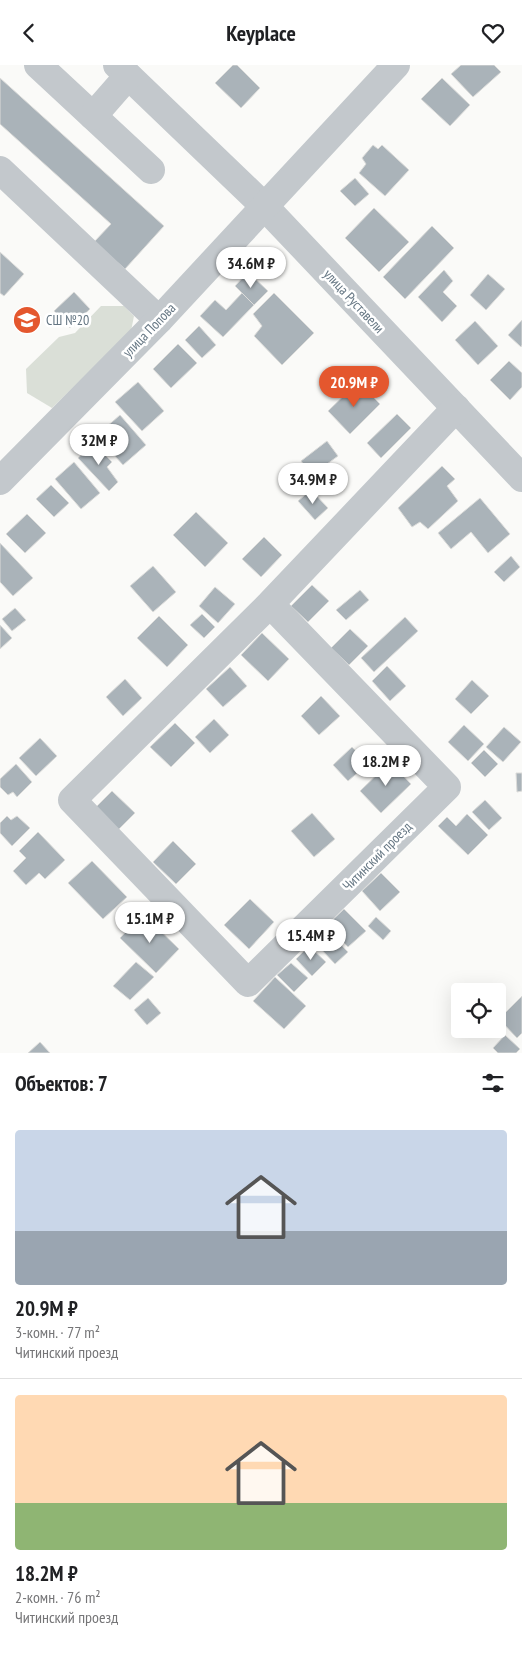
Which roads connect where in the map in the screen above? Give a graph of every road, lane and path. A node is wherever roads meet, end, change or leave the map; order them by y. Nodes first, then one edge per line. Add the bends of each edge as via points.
1 (38, 65) edge
2 (396, 65) edge
3 (123, 70) edge
4 (93, 116) junction
5 (0, 170) edge
6 (151, 170) dead end
7 (265, 207) junction
8 (159, 321) junction
9 (456, 408) junction
10 (522, 478) edge
11 (0, 481) edge
12 (270, 604) junction

1 - 4 street
2 - 7 street, улица Попова
3 - 4 street
3 - 7 street, улица Руставели
4 - 6 street
5 - 8 street
7 - 8 street, улица Попова
7 - 9 street, улица Руставели
8 - 11 street, улица Попова
9 - 10 street, улица Руставели
9 - 12 street, Читинский проезд
12 - 12 street, Читинский проезд via 72,800 248,983 447,787

